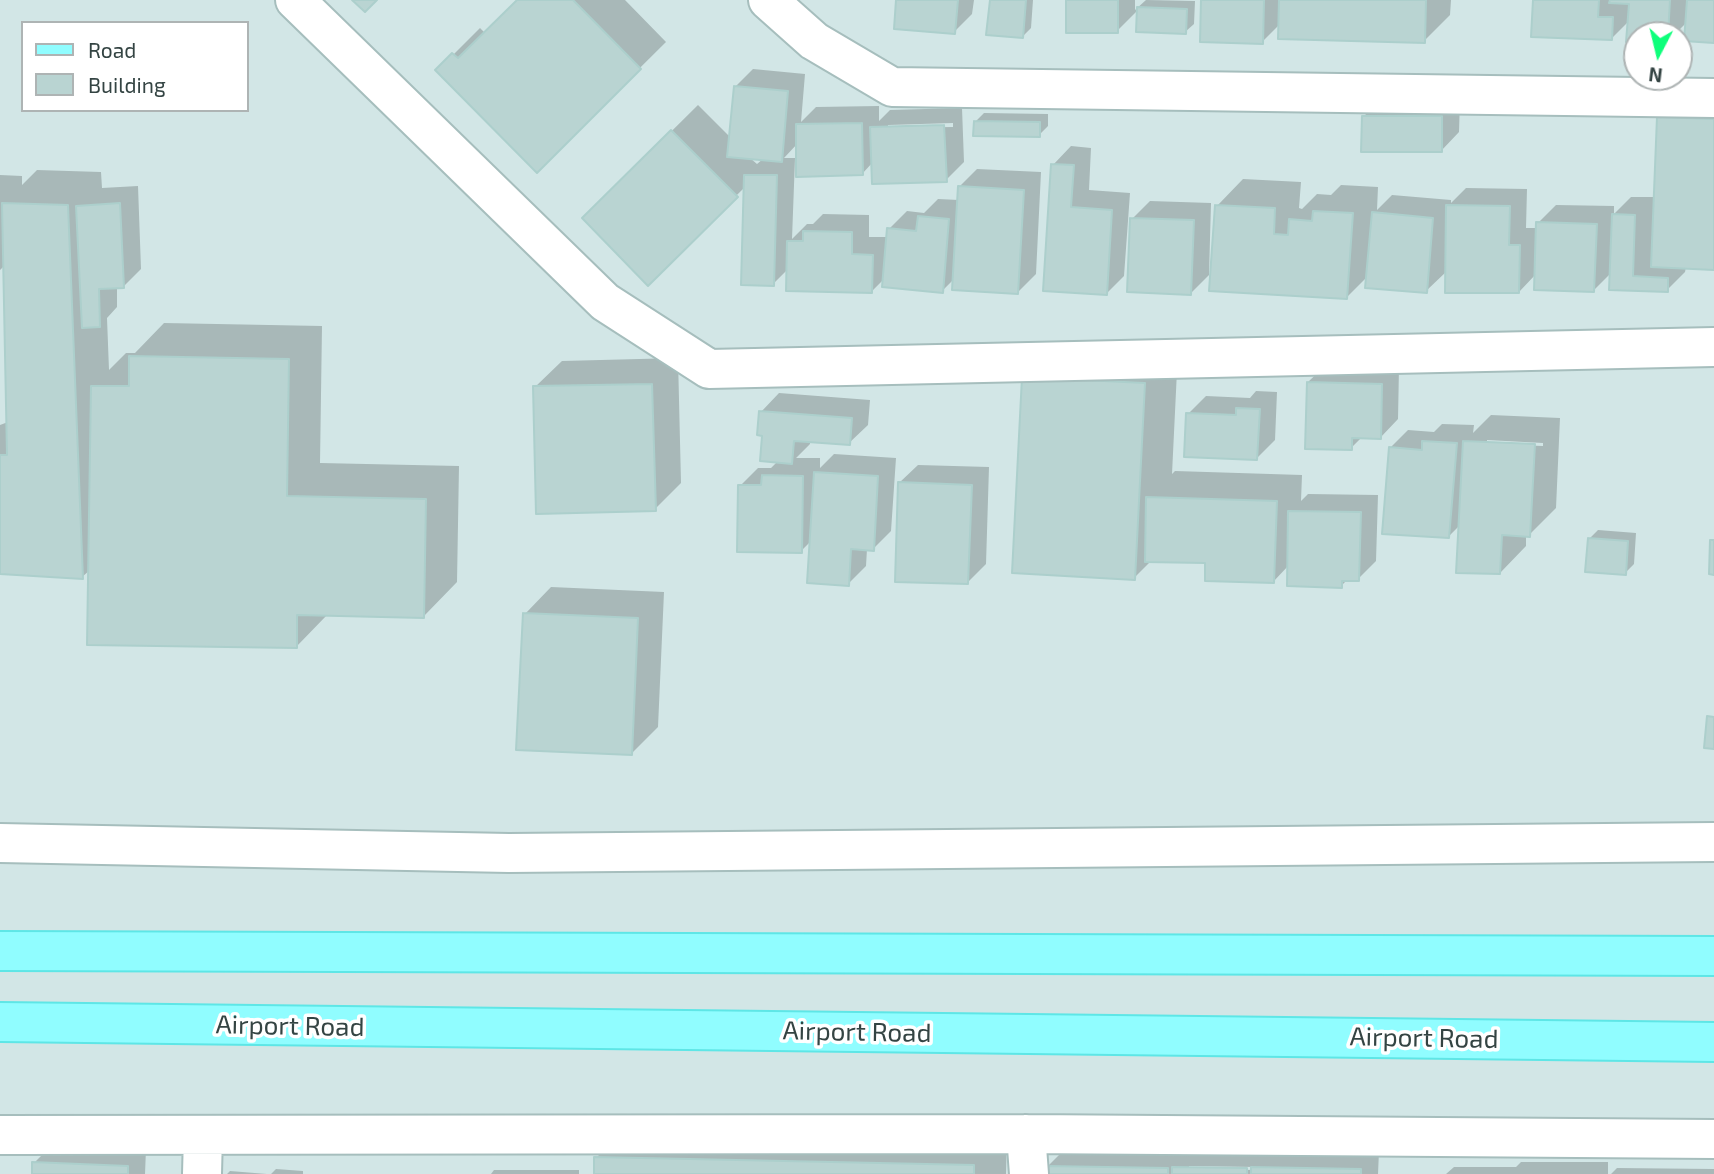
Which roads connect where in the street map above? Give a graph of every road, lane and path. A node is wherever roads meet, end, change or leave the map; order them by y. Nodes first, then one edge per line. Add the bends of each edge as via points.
1 (295, 0) edge
2 (768, 0) edge
3 (1714, 98) edge
4 (1714, 347) edge
5 (1714, 842) edge
6 (0, 844) edge
7 (0, 951) edge
8 (1714, 956) edge
9 (0, 1022) edge
10 (1714, 1042) edge
11 (1026, 1133) junction
12 (0, 1135) edge
13 (203, 1135) junction
14 (1714, 1139) edge
15 (202, 1174) edge
16 (1030, 1174) edge

1 - 4 street via 605,302 709,369
2 - 3 street via 814,41 892,88
5 - 6 street via 509,853
7 - 8 main road
9 - 10 main road, Airport Road
11 - 13 street
11 - 14 street
11 - 16 street
12 - 13 street
13 - 15 street

